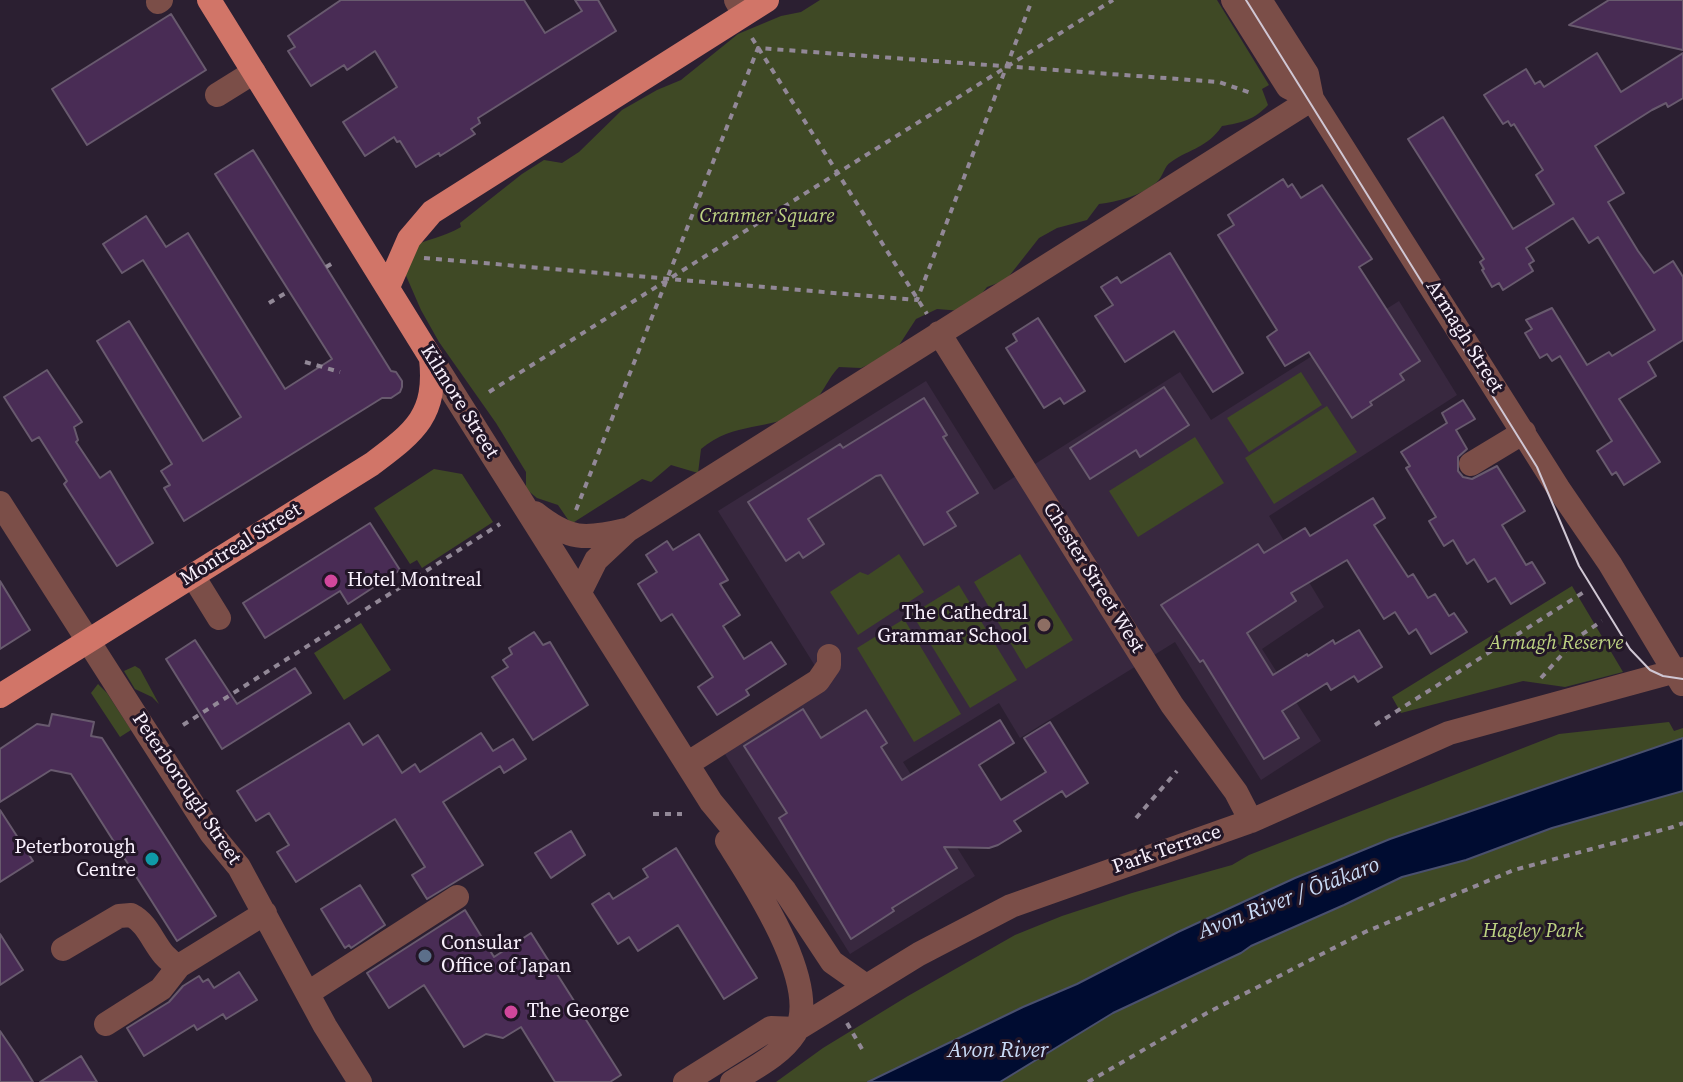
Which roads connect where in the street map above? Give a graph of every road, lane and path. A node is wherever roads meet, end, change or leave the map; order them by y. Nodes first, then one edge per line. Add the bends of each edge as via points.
1 (209, 0) edge
2 (767, 0) edge
3 (1032, 0) edge
4 (1113, 0) edge
5 (1233, 0) edge
6 (1260, 0) edge
7 (740, 7) edge
8 (758, 48) junction
9 (1008, 66) junction
10 (254, 72) junction
11 (1251, 93) dead end
12 (217, 95) dead end
13 (1312, 99) junction
14 (838, 173) junction
15 (410, 257) dead end
16 (336, 261) dead end
17 (326, 267) dead end
18 (667, 280) junction
19 (388, 287) junction
20 (289, 291) dead end
21 (917, 300) junction
22 (269, 303) dead end
23 (939, 333) junction
24 (431, 358) junction
25 (305, 362) dead end
26 (340, 372) dead end
27 (489, 392) dead end
28 (1524, 432) junction
29 (1471, 464) dead end
30 (0, 503) edge
31 (525, 506) junction
32 (500, 524) dead end
33 (7, 529) edge
34 (628, 530) junction
35 (566, 534) junction
36 (193, 576) junction
37 (580, 592) junction
38 (1584, 592) dead end
39 (219, 618) dead end
40 (1602, 621) dead end
41 (88, 641) junction
42 (829, 656) dead end
43 (1681, 676) edge
44 (1541, 678) dead end
45 (0, 696) edge
46 (183, 725) dead end
47 (1375, 725) dead end
48 (687, 764) junction
49 (1177, 771) dead end
50 (711, 802) junction
51 (653, 814) dead end
52 (682, 814) dead end
53 (1136, 818) dead end
54 (1251, 821) junction
55 (1683, 823) edge
56 (457, 897) dead end
57 (265, 913) junction
58 (63, 949) dead end
59 (179, 966) junction
60 (866, 986) junction
61 (308, 993) junction
62 (106, 1024) dead end
63 (797, 1029) junction
64 (852, 1031) dead end
65 (862, 1049) dead end
66 (360, 1082) edge
67 (685, 1082) edge
68 (732, 1082) edge
69 (1088, 1082) edge

1 - 10 main road, Kilmore Street
2 - 7 main road
3 - 9 path
4 - 9 path
5 - 13 street, Armagh Street via 1288,87
6 - 13 street via 1307,74
7 - 8 path
7 - 19 main road via 432,212 409,239
8 - 9 path
8 - 14 path
8 - 18 path
9 - 11 path via 1219,82
9 - 14 path
9 - 21 path
10 - 12 street
10 - 19 main road, Kilmore Street
13 - 23 street
13 - 28 street, Armagh Street
14 - 18 path
14 - 21 path
15 - 18 path
16 - 17 path
18 - 21 path
18 - 27 path
18 - 35 path
19 - 24 main road, Kilmore Street
20 - 22 path
21 - 23 path
23 - 34 street
23 - 54 street, Chester Street West via 1172,705
24 - 31 street, Kilmore Street
24 - 36 main road, Montreal Street via 431,396 413,430 372,464
25 - 26 path
28 - 29 street
28 - 43 street, Armagh Street
30 - 33 street, Peterborough Street
31 - 35 street
31 - 37 street, Kilmore Street
32 - 46 path
33 - 41 street, Peterborough Street
34 - 35 street via 589,538
34 - 37 street via 596,560
36 - 39 street
36 - 41 main road, Montreal Street
37 - 48 street, Kilmore Street
38 - 47 path
40 - 44 path via 1578,637
41 - 45 main road, Montreal Street
41 - 57 street, Peterborough Street
42 - 48 street via 818,681
43 - 54 street, Park Terrace via 1449,733
48 - 50 street, Kilmore Street
49 - 53 path
50 - 60 street, Kilmore Street via 785,891 832,962
50 - 63 street, Kilmore Street via 721,831 783,938 799,985
51 - 52 path
54 - 60 street, Park Terrace via 1011,906
55 - 69 path via 1514,870 1365,932 1207,1013
56 - 61 street
57 - 59 street
57 - 61 street, Peterborough Street
58 - 59 street via 119,916 131,915
59 - 62 street via 161,989
60 - 63 street, Park Terrace
61 - 66 street, Peterborough Street
63 - 67 street, Park Terrace via 771,1028
63 - 68 street via 778,1052
64 - 65 path

